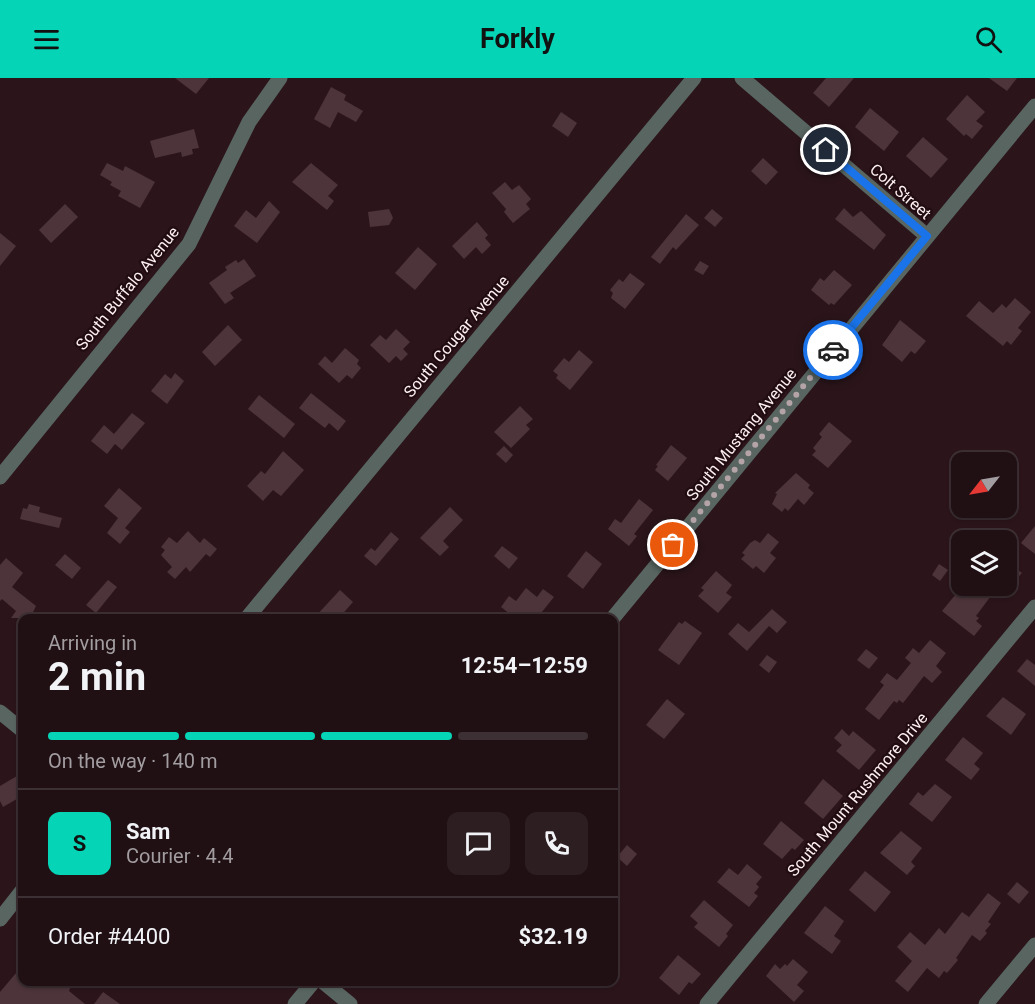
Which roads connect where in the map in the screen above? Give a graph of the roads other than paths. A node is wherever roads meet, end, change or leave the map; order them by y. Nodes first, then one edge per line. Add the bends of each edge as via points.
1 (280, 78) edge
2 (694, 78) edge
3 (742, 78) edge
4 (1035, 106) edge
5 (927, 236) junction
6 (0, 477) edge
7 (1035, 608) edge
8 (250, 614) edge
9 (616, 614) edge
10 (0, 712) edge
11 (18, 727) edge
12 (18, 896) edge
13 (0, 919) edge
14 (1035, 945) edge
15 (310, 986) edge
16 (328, 986) edge
17 (295, 1004) edge
18 (351, 1004) edge
19 (707, 1004) edge
20 (986, 1004) edge

1 - 6 street, South Buffalo Avenue via 249,122 189,244
2 - 8 street, South Cougar Avenue
3 - 5 street, Colt Street
4 - 5 street, South Mustang Avenue
5 - 9 street, South Mustang Avenue
7 - 19 street, South Mount Rushmore Drive
10 - 11 street
12 - 13 street
14 - 20 street
15 - 17 street
16 - 18 street

